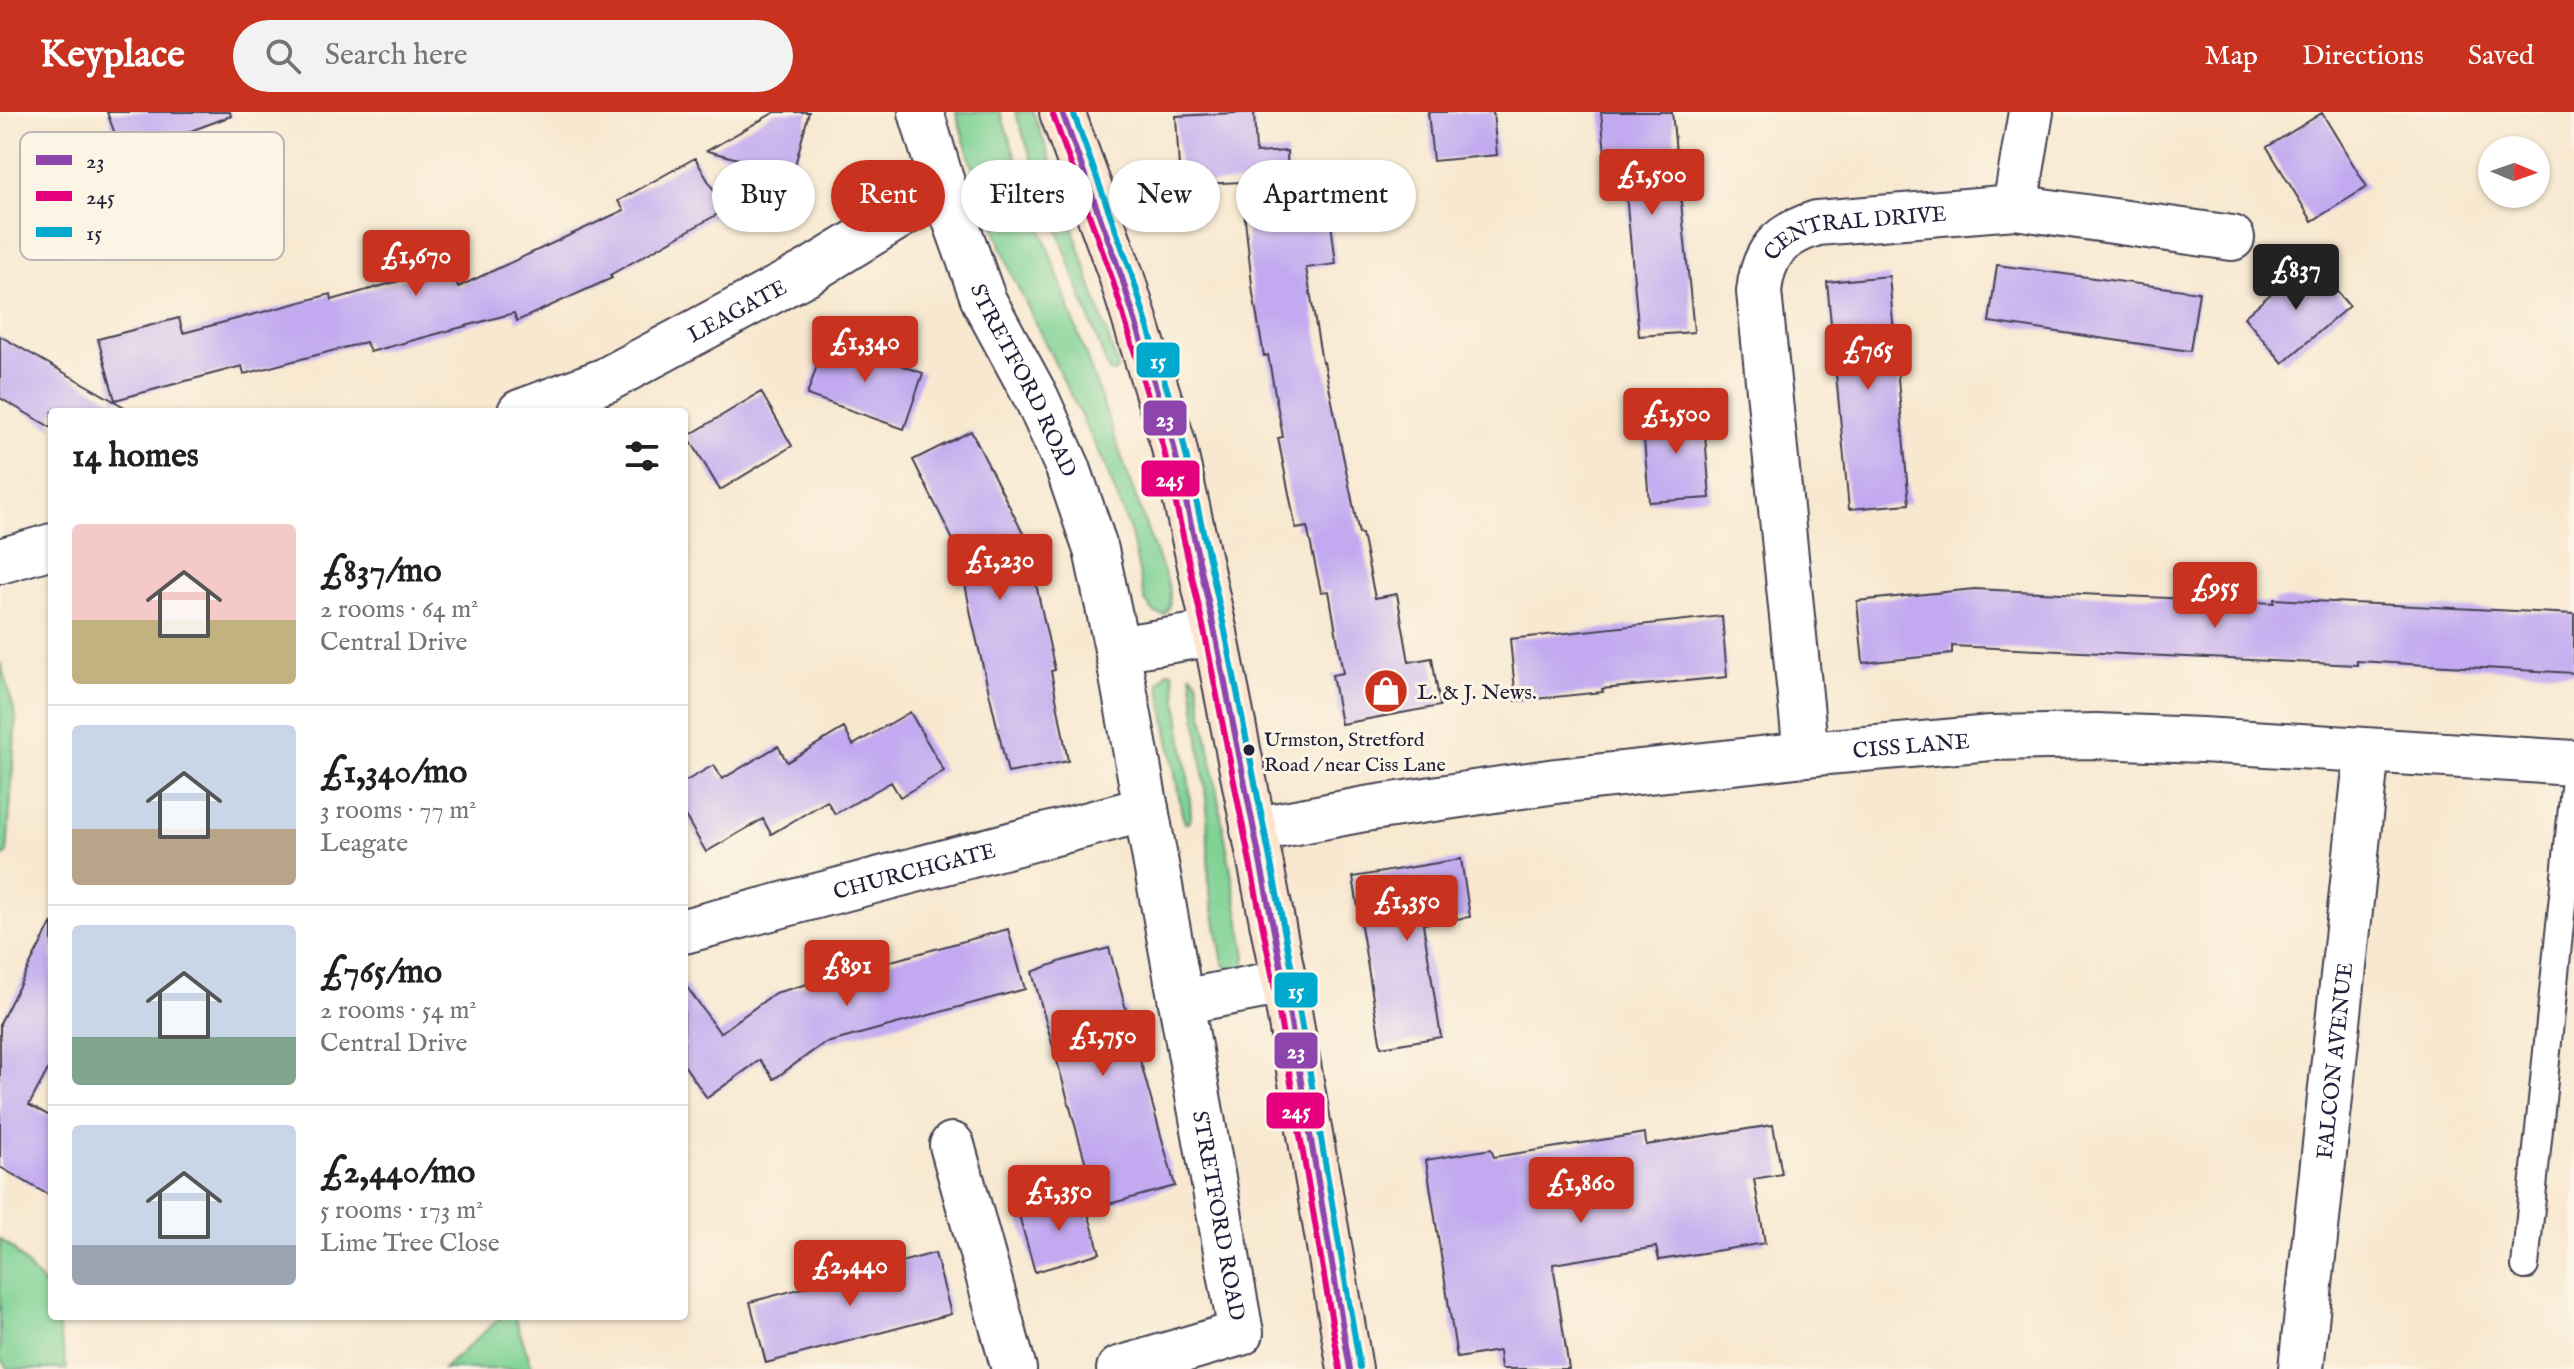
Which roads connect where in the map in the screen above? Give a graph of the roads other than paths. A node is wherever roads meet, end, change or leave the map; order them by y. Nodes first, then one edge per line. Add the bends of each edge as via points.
1 (921, 112) edge
2 (1062, 112) edge
3 (2031, 112) edge
4 (935, 160) edge
5 (945, 192) edge
6 (2015, 207) junction
7 (874, 232) edge
8 (2232, 238) dead end
9 (531, 408) edge
10 (48, 547) edge
11 (0, 561) edge
12 (1215, 633) junction
13 (1117, 649) junction
14 (2367, 751) junction
15 (1806, 754) junction
16 (2574, 763) edge
17 (2574, 788) edge
18 (1146, 809) junction
19 (1253, 830) junction
20 (688, 930) edge
21 (1284, 982) junction
22 (1181, 1002) junction
23 (952, 1145) dead end
24 (2525, 1266) dead end
25 (1014, 1369) edge
26 (1119, 1369) edge
27 (1350, 1369) edge
28 (2301, 1369) edge

1 - 4 street, STRETFORD ROAD
2 - 12 main road via 1121,275 1173,443
3 - 6 street
5 - 13 street, STRETFORD ROAD via 984,301 1068,468 1096,550
6 - 8 street, CENTRAL DRIVE
6 - 15 street, CENTRAL DRIVE via 1817,223 1793,230 1761,268 1759,292
7 - 9 street, LEAGATE via 606,380
10 - 11 street
12 - 13 street
12 - 19 main road
13 - 18 street, STRETFORD ROAD
14 - 15 street, CISS LANE via 2096,736 1991,738
14 - 16 street, CISS LANE
14 - 28 street, FALCON AVENUE
15 - 19 street, CISS LANE via 1477,792
17 - 24 lane
18 - 20 street, CHURCHGATE
18 - 22 street, STRETFORD ROAD
19 - 21 main road
21 - 22 street
21 - 27 main road
22 - 26 street, STRETFORD ROAD via 1241,1333
23 - 25 street

